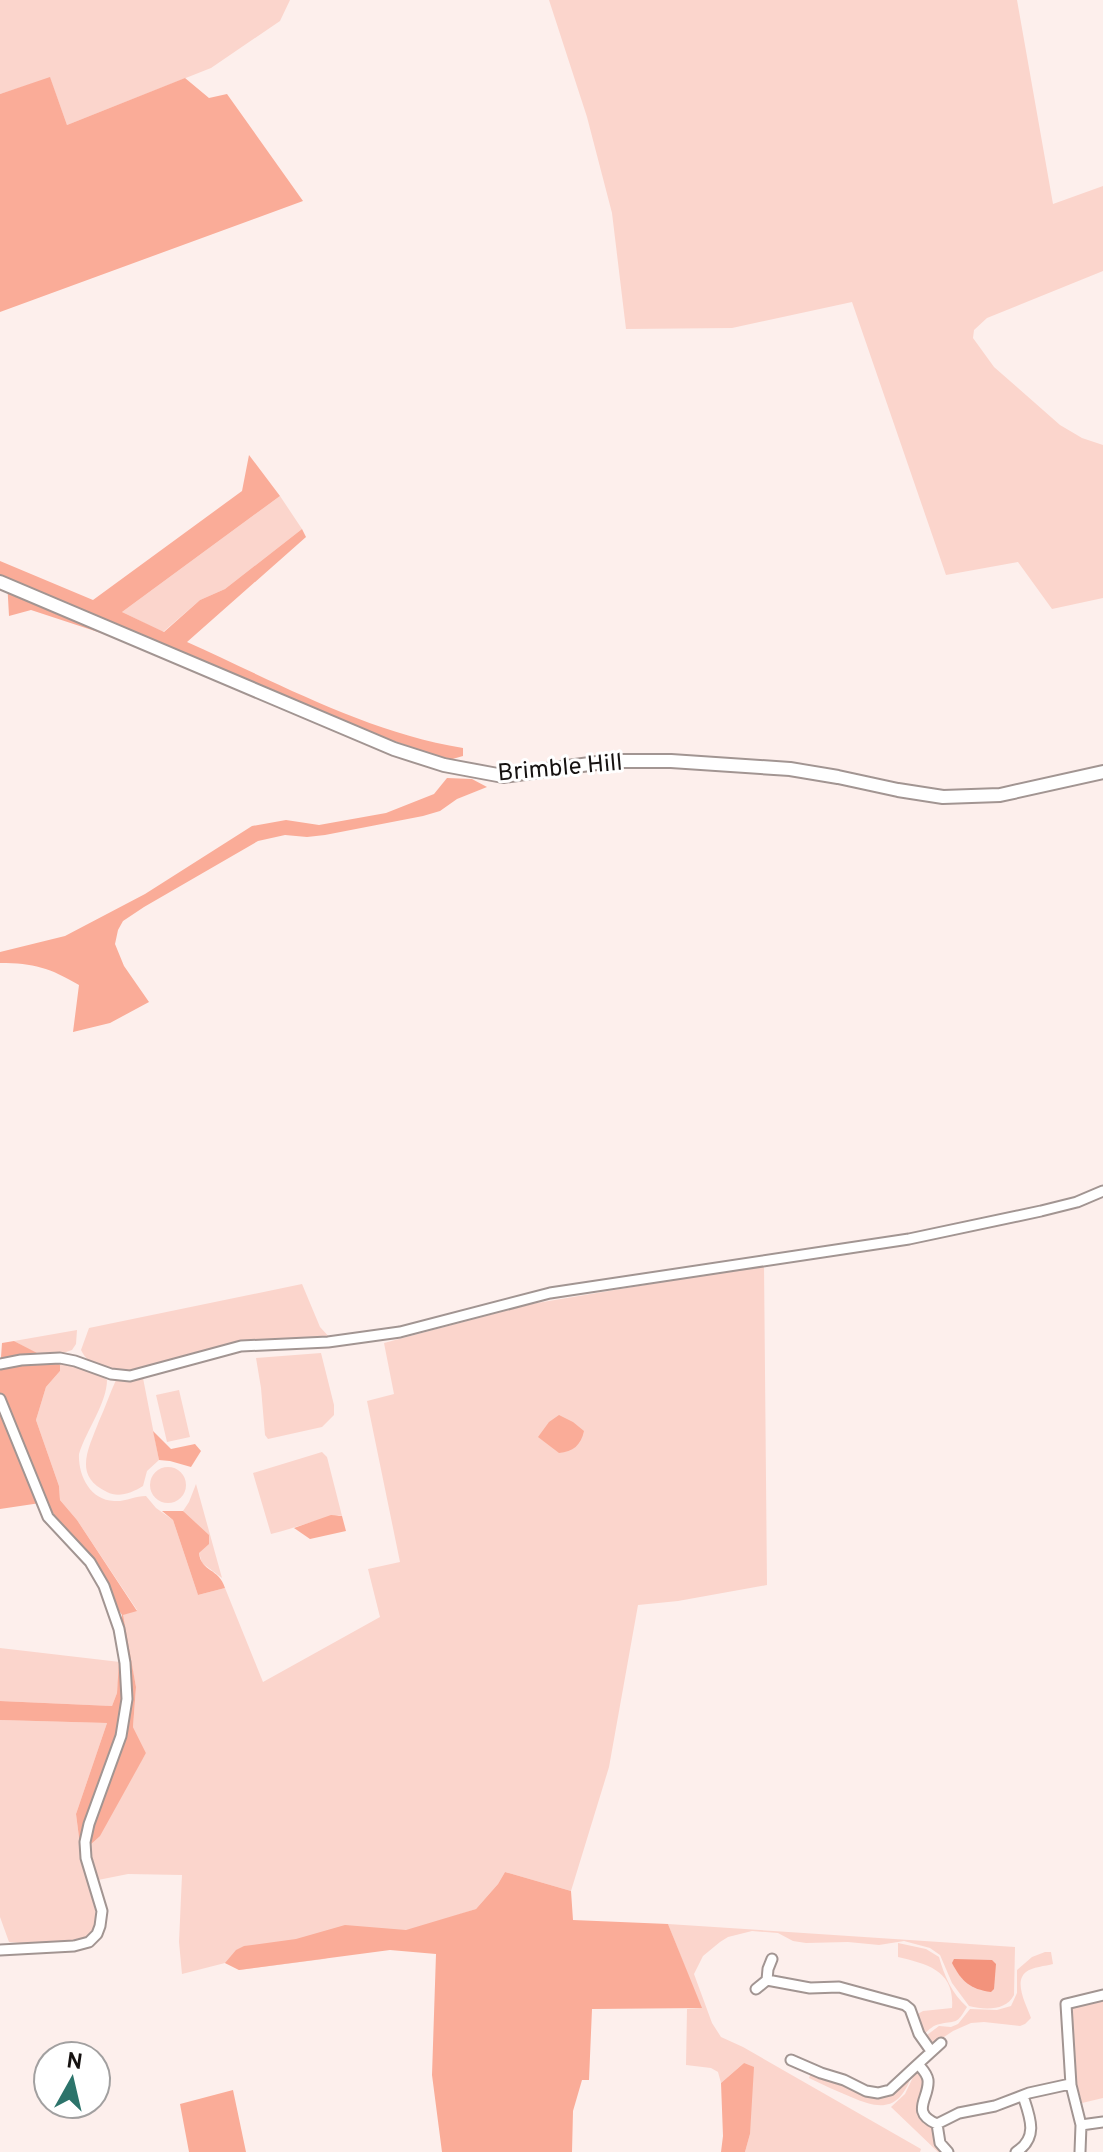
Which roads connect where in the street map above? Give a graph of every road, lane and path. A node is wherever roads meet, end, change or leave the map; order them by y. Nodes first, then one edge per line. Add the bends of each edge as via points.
1 (0, 582) edge
2 (1103, 772) edge
3 (1103, 1191) edge
4 (0, 1364) edge
5 (0, 1399) edge
6 (0, 1950) edge
7 (772, 1959) dead end
8 (767, 1980) junction
9 (756, 1989) dead end
10 (1103, 1995) edge
11 (941, 2043) dead end
12 (931, 2051) junction
13 (791, 2060) dead end
14 (918, 2064) junction
15 (1070, 2084) junction
16 (1023, 2096) junction
17 (1103, 2122) edge
18 (937, 2124) junction
19 (1081, 2125) junction
20 (948, 2152) edge
21 (1016, 2152) edge
22 (1080, 2152) edge

1 - 2 main road, Brimble Hill via 394,749 486,774 519,775 611,761 671,761 790,769 920,794 969,797 1030,790
3 - 4 street via 1041,1211 909,1239 550,1293 400,1332 241,1346 130,1376 60,1358
5 - 6 street via 48,1517 90,1562 104,1586 119,1629 127,1699 121,1736 85,1842 102,1911 97,1934 74,1946
7 - 8 street
8 - 9 street
8 - 12 street via 839,1987 905,2005
10 - 15 street via 1066,2004
11 - 12 street
12 - 14 street
13 - 14 street via 878,2093 888,2092
14 - 18 street via 929,2083 924,2115
15 - 16 street
15 - 19 street
16 - 18 street
16 - 21 street via 1031,2131 1027,2144
17 - 19 street
18 - 20 street via 940,2143
19 - 22 street

